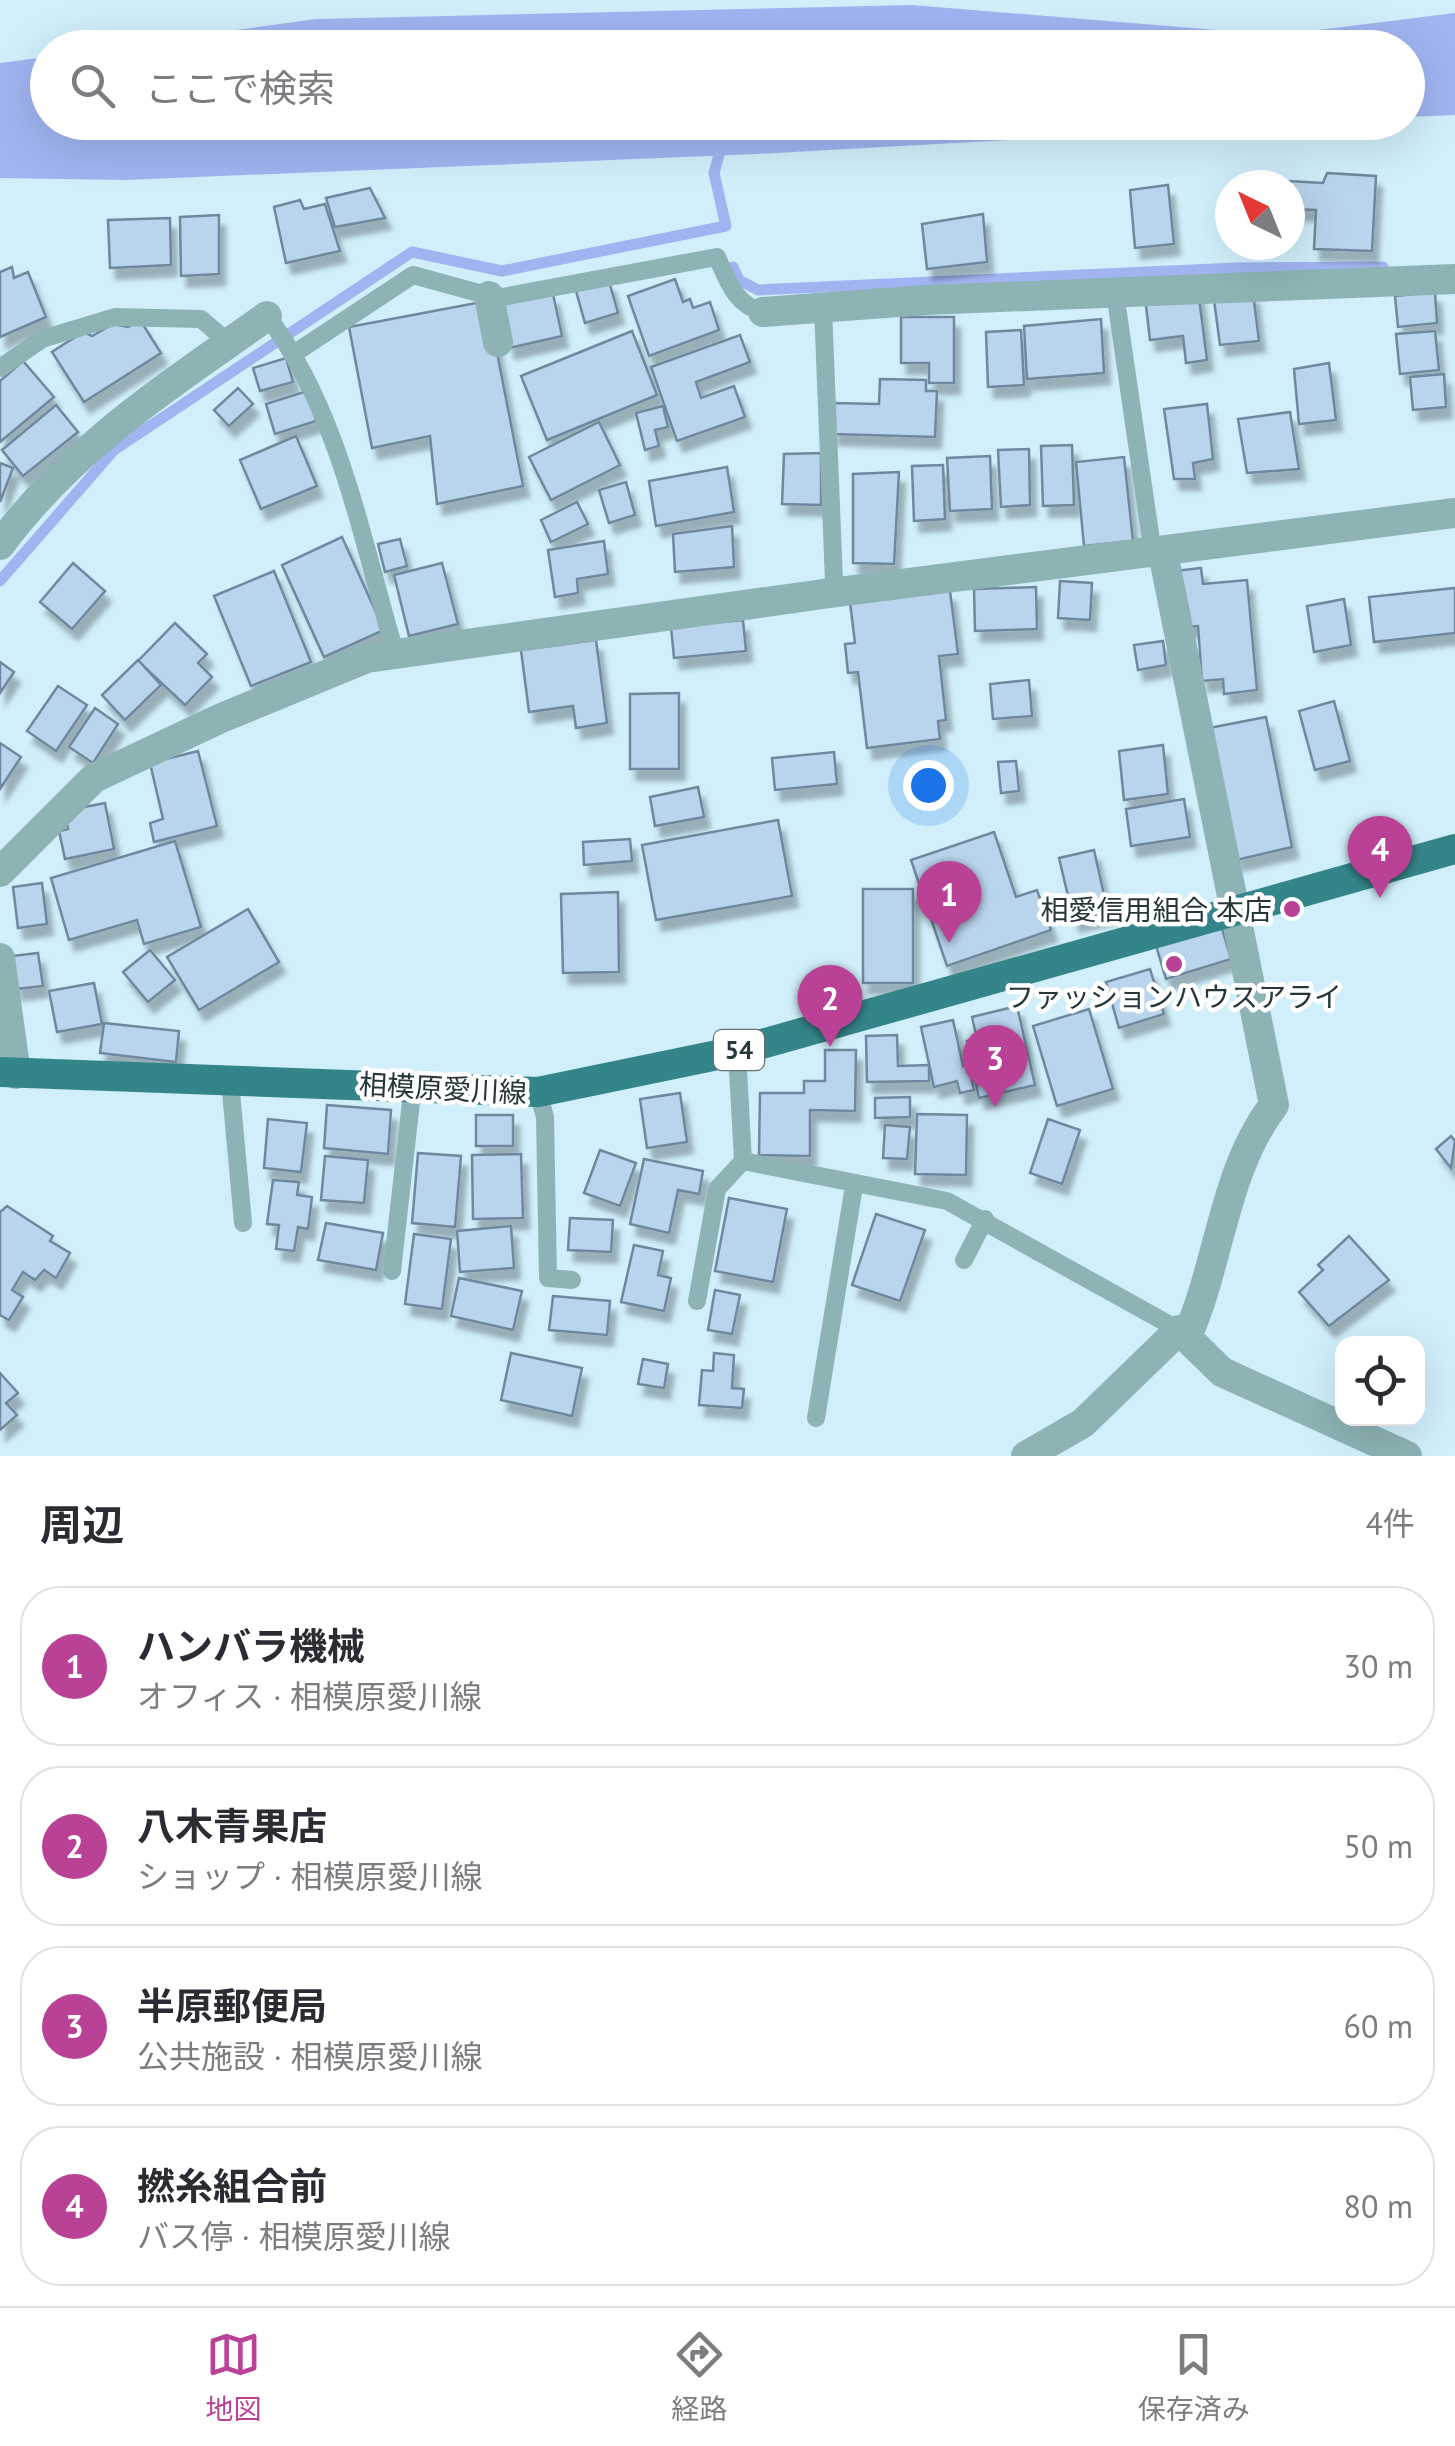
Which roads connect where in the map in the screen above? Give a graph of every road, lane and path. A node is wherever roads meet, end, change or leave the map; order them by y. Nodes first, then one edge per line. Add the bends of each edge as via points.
1 (1455, 279) edge
2 (1115, 292) junction
3 (489, 296) junction
4 (823, 308) junction
5 (764, 312) joint
6 (267, 316) joint
7 (498, 342) dead end
8 (229, 343) junction
9 (295, 352) junction
10 (0, 368) edge
11 (1455, 513) edge
12 (0, 545) edge
13 (1158, 553) junction
14 (830, 593) junction
15 (396, 652) junction
16 (1455, 849) edge
17 (0, 872) edge
18 (1234, 912) junction
19 (0, 958) edge
20 (737, 1051) junction
21 (8, 1073) edge
22 (230, 1081) junction
23 (413, 1084) junction
24 (538, 1092) junction
25 (744, 1160) junction
26 (854, 1186) junction
27 (984, 1220) junction
28 (243, 1223) dead end
29 (964, 1260) dead end
30 (392, 1271) dead end
31 (572, 1280) dead end
32 (697, 1300) dead end
33 (1183, 1333) junction
34 (816, 1418) dead end
35 (1026, 1456) edge
36 (1406, 1456) edge

1 - 2 street
2 - 4 street
2 - 13 lane
3 - 5 lane via 717,257 736,297
3 - 7 street
3 - 9 lane via 413,275
4 - 5 street
4 - 14 lane
6 - 8 street
6 - 9 lane
8 - 10 lane via 201,319 115,317 42,338
8 - 12 street via 97,438 50,482
9 - 15 lane via 330,438
11 - 13 street
13 - 14 street
13 - 18 street
14 - 15 street
15 - 17 street via 219,718 94,778
16 - 18 main road, 相模原愛川線 / 54
18 - 20 main road, 相模原愛川線 / 54
18 - 33 street via 1274,1106 1239,1169 1203,1302
19 - 21 street
20 - 24 main road, 相模原愛川線 / 54
20 - 25 lane
21 - 22 main road, 相模原愛川線 / 54
22 - 23 main road, 相模原愛川線 / 54
22 - 28 lane
23 - 24 main road, 相模原愛川線 / 54
23 - 30 lane
24 - 31 lane via 545,1117 548,1278
25 - 26 lane
25 - 32 lane via 717,1189
26 - 27 lane via 948,1201
26 - 34 lane
27 - 29 lane
27 - 33 lane
33 - 35 street via 1083,1422
33 - 36 street via 1222,1372

